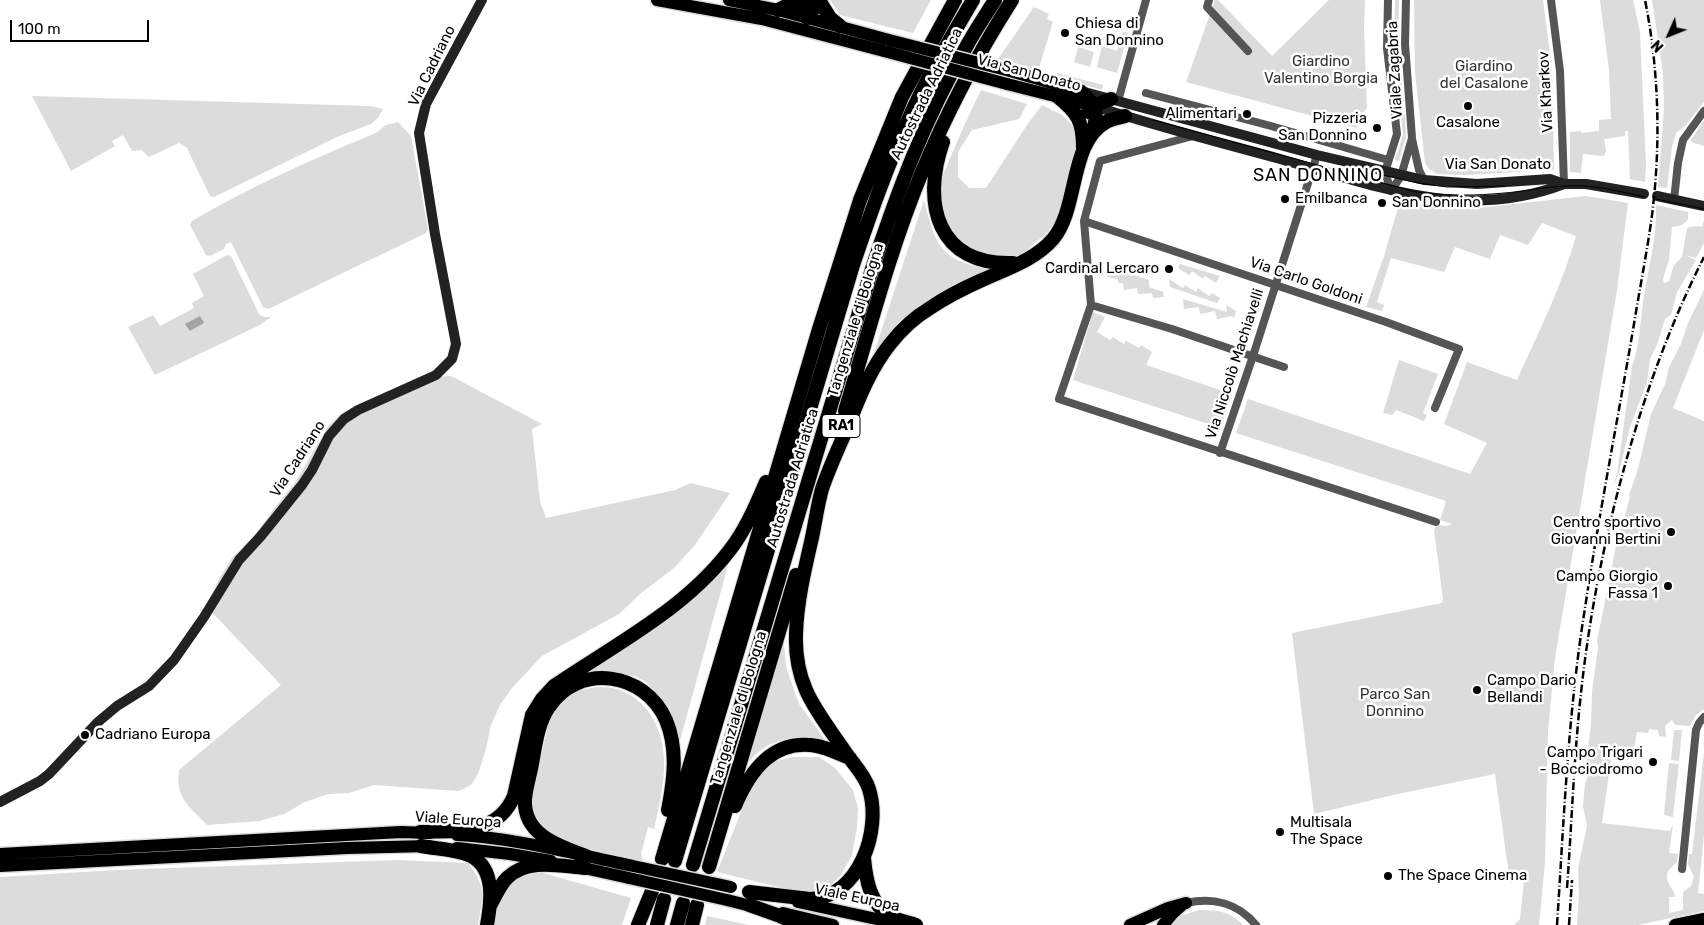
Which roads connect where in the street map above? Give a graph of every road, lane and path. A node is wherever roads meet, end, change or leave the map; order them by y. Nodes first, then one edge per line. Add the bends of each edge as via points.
1 (656, 0) edge
2 (729, 0) edge
3 (798, 0) edge
4 (805, 0) edge
5 (818, 0) edge
6 (944, 0) edge
7 (956, 0) edge
8 (973, 0) edge
9 (995, 0) edge
10 (1012, 0) edge
11 (1146, 0) edge
12 (1209, 0) edge
13 (1388, 0) edge
14 (1406, 0) edge
15 (1551, 0) edge
16 (479, 2) edge
17 (706, 4) edge
18 (778, 10) junction
19 (806, 24) junction
20 (840, 26) junction
21 (985, 43) junction
22 (886, 46) junction
23 (1248, 50) dead end
24 (1009, 78) junction
25 (1080, 91) junction
26 (1146, 93) dead end
27 (1057, 96) junction
28 (902, 97) junction
29 (1115, 100) junction
30 (1094, 106) junction
31 (1704, 111) edge
32 (1125, 116) junction
33 (1087, 132) junction
34 (1195, 135) junction
35 (1412, 138) junction
36 (1317, 155) junction
37 (1388, 160) junction
38 (1313, 169) junction
39 (1385, 172) junction
40 (1401, 176) junction
41 (1424, 180) junction
42 (1564, 184) junction
43 (1391, 191) junction
44 (1644, 194) dead end
45 (1657, 196) dead end
46 (1674, 200) junction
47 (1704, 206) edge
48 (1084, 221) junction
49 (1019, 263) junction
50 (1275, 285) junction
51 (1091, 305) junction
52 (1253, 356) junction
53 (1284, 367) dead end
54 (799, 397) junction
55 (1435, 408) dead end
56 (1220, 453) junction
57 (822, 489) junction
58 (1436, 522) dead end
59 (1704, 717) edge
60 (850, 758) junction
61 (0, 802) edge
62 (421, 839) junction
63 (0, 854) edge
64 (864, 858) junction
65 (665, 859) junction
66 (586, 862) junction
67 (693, 865) dead end
68 (0, 866) edge
69 (1682, 870) dead end
70 (749, 898) junction
71 (1186, 903) junction
72 (490, 905) junction
73 (694, 905) junction
74 (1704, 919) edge
75 (487, 925) edge
76 (640, 925) edge
77 (657, 925) edge
78 (677, 925) edge
79 (692, 925) edge
80 (698, 925) edge
81 (800, 925) edge
82 (833, 925) edge
83 (905, 925) edge
84 (916, 925) edge
85 (1130, 925) edge
86 (1164, 925) edge
87 (1256, 925) edge
88 (1675, 925) edge

1 - 17 main road, Via San Donato
2 - 18 main road, Via San Donato
3 - 18 highway
4 - 19 highway
5 - 19 highway
5 - 20 highway
6 - 28 highway
7 - 28 highway, Tangenziale di Bologna
8 - 65 highway, Autostrada Adriatica via 932,71 890,161 853,265
9 - 67 highway, Autostrada Adriatica via 965,49 926,126 891,213
10 - 21 highway, Tangenziale di Bologna / RA1
11 - 29 street
12 - 23 street via 1207,7
13 - 37 street, Viale Zagabria via 1387,48 1396,134
14 - 35 street, Viale Zagabria via 1405,44
15 - 42 street, Via Kharkov via 1560,71
16 - 61 main road, Via Cadriano via 426,104 419,133 456,344 452,359 436,375 344,419 329,436 302,485 238,560 204,617 162,674 98,722 50,774
17 - 19 main road, Via San Donato
18 - 19 main road, Via San Donato
19 - 20 main road, Via San Donato
19 - 22 main road, Via San Donato
20 - 22 main road, Via San Donato
21 - 49 highway via 942,144 935,169 933,200 946,237 960,250 987,262
21 - 57 highway, Tangenziale di Bologna / RA1 via 940,129 905,218
22 - 24 main road, Via San Donato, bridge
24 - 25 main road, Via San Donato
24 - 27 main road, Via San Donato
25 - 29 main road, Via San Donato
25 - 30 highway
26 - 37 street
27 - 30 main road, Via San Donato
27 - 33 highway via 1076,114
28 - 54 highway, Tangenziale di Bologna via 860,200
29 - 30 highway
29 - 36 main road, Via San Donato
30 - 32 main road, Via San Donato
30 - 33 highway via 1085,118
31 - 46 street via 1683,140
32 - 33 highway
32 - 34 main road, Via San Donato
33 - 49 highway via 1067,212 1058,234 1042,250
34 - 38 main road, Via San Donato
34 - 48 street, Via Niccolò Machiavelli via 1100,161
35 - 40 street, Viale Zagabria
35 - 41 street, Viale Zagabria
36 - 38 street, Via Niccolò Machiavelli
36 - 39 main road, Via San Donato
37 - 39 street, Viale Zagabria
38 - 43 main road, Via San Donato
38 - 50 street, Via Niccolò Machiavelli
39 - 40 main road, Via San Donato
39 - 43 street
40 - 41 main road, Via San Donato
40 - 43 street
41 - 42 main road, Via San Donato via 1476,184 1550,179
42 - 43 main road, Via San Donato via 1518,197 1481,200 1437,199
42 - 44 main road, Via San Donato via 1586,184
45 - 46 main road
46 - 47 main road
48 - 50 street, Via Carlo Goldoni
48 - 51 street, Via Niccolò Machiavelli
49 - 57 highway via 939,302 916,318 890,344 865,385
50 - 52 street, Via Niccolò Machiavelli
50 - 55 street, Via Carlo Goldoni via 1459,349
51 - 52 street
51 - 56 street, Via Niccolò Machiavelli via 1059,399
52 - 53 street
52 - 56 street, Via Niccolò Machiavelli
54 - 62 highway via 757,503 736,541 717,566 672,607 554,686 542,698 532,716 514,796 505,811 486,826
54 - 65 highway, Tangenziale di Bologna
56 - 58 street, Via Niccolò Machiavelli
57 - 60 highway via 801,586 796,651 809,698
57 - 60 highway, Tangenziale di Bologna / RA1 via 709,867 746,782 766,758 786,749 807,746
59 - 69 street via 1696,730
60 - 64 highway via 866,780 871,798 872,815
62 - 63 main road, Viale Europa
62 - 66 main road, Viale Europa
62 - 68 main road, Viale Europa via 338,848
62 - 72 highway via 475,859 489,882
64 - 70 highway via 847,883 820,899
64 - 84 highway via 868,884 877,904 892,917
65 - 66 highway via 674,780 674,756 668,728 662,711 648,694 631,684 602,678 572,686 549,707 540,728 525,799 529,819 542,836
66 - 70 main road, Viale Europa, bridge
66 - 72 highway via 524,867 508,877
70 - 81 highway
70 - 82 main road, Viale Europa
70 - 83 main road, Viale Europa
71 - 85 main road
71 - 86 main road via 1173,912
71 - 87 street via 1208,900 1231,904
72 - 75 highway
73 - 78 highway
73 - 79 highway
73 - 80 highway
74 - 88 main road
76 - 77 highway via 656,895

